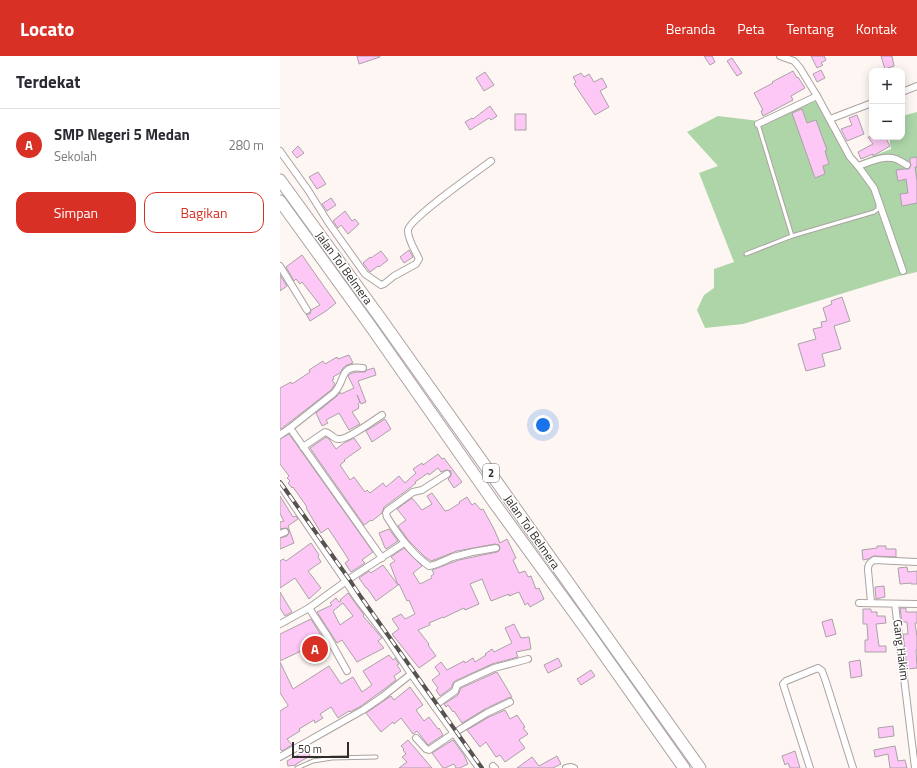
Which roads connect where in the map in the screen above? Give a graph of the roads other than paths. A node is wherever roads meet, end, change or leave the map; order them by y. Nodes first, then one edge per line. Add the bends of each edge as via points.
1 (781, 56) edge
2 (917, 86) edge
3 (905, 91) edge
4 (817, 96) junction
5 (870, 104) edge
6 (830, 120) junction
7 (758, 124) joint
8 (280, 151) edge
9 (491, 161) dead end
10 (907, 165) dead end
11 (858, 166) junction
12 (280, 180) edge
13 (280, 202) edge
14 (879, 203) junction
15 (792, 236) junction
16 (746, 254) dead end
17 (280, 267) edge
18 (903, 271) dead end
19 (307, 310) dead end
20 (363, 368) dead end
21 (382, 415) dead end
22 (290, 428) junction
23 (280, 435) edge
24 (303, 447) junction
25 (447, 474) dead end
26 (280, 485) edge
27 (404, 543) junction
28 (496, 548) dead end
29 (382, 558) junction
30 (917, 562) edge
31 (346, 581) junction
32 (871, 602) junction
33 (859, 603) dead end
34 (895, 604) junction
35 (917, 604) edge
36 (309, 608) junction
37 (280, 624) edge
38 (528, 659) dead end
39 (347, 671) dead end
40 (411, 674) junction
41 (510, 702) dead end
42 (434, 706) junction
43 (454, 733) junction
44 (416, 738) dead end
45 (280, 757) edge
46 (376, 757) dead end
47 (297, 768) edge
48 (479, 768) edge
49 (566, 768) edge
50 (574, 768) edge
51 (684, 768) edge
52 (700, 768) edge
53 (810, 768) edge
54 (853, 768) edge
55 (915, 768) edge

1 - 4 street via 794,61
2 - 3 street
4 - 6 street
4 - 7 street
5 - 6 street
6 - 11 street via 850,158
7 - 15 lane
8 - 9 street via 365,274 381,285 418,261 409,238 408,229 413,222
10 - 11 street via 896,159 885,158
11 - 14 street via 874,188
12 - 52 highway, Jalan Tol Belmera / 2
13 - 51 highway, Jalan Tol Belmera / 2
14 - 15 lane via 878,209 874,212
14 - 18 street
15 - 16 lane
17 - 19 street
20 - 22 street via 348,369 338,389
21 - 24 street via 341,440 325,432
22 - 23 street
22 - 24 street
24 - 29 street
25 - 27 street via 422,490 412,493 387,511 387,518
26 - 31 street
27 - 28 street via 429,566 468,553
27 - 29 street
29 - 31 street
30 - 32 street via 870,562 868,570
31 - 36 street
31 - 40 street
32 - 33 street
32 - 34 street
34 - 35 street
34 - 55 street, Gang Hakim
36 - 37 street
36 - 39 street
38 - 42 street via 474,676 457,685 455,691
40 - 42 street
40 - 45 street via 363,710
41 - 43 street
42 - 43 street
43 - 44 street via 429,750
43 - 48 street
46 - 47 lane via 332,758 313,761
49 - 50 street
53 - 54 street via 783,684 818,668 826,682

